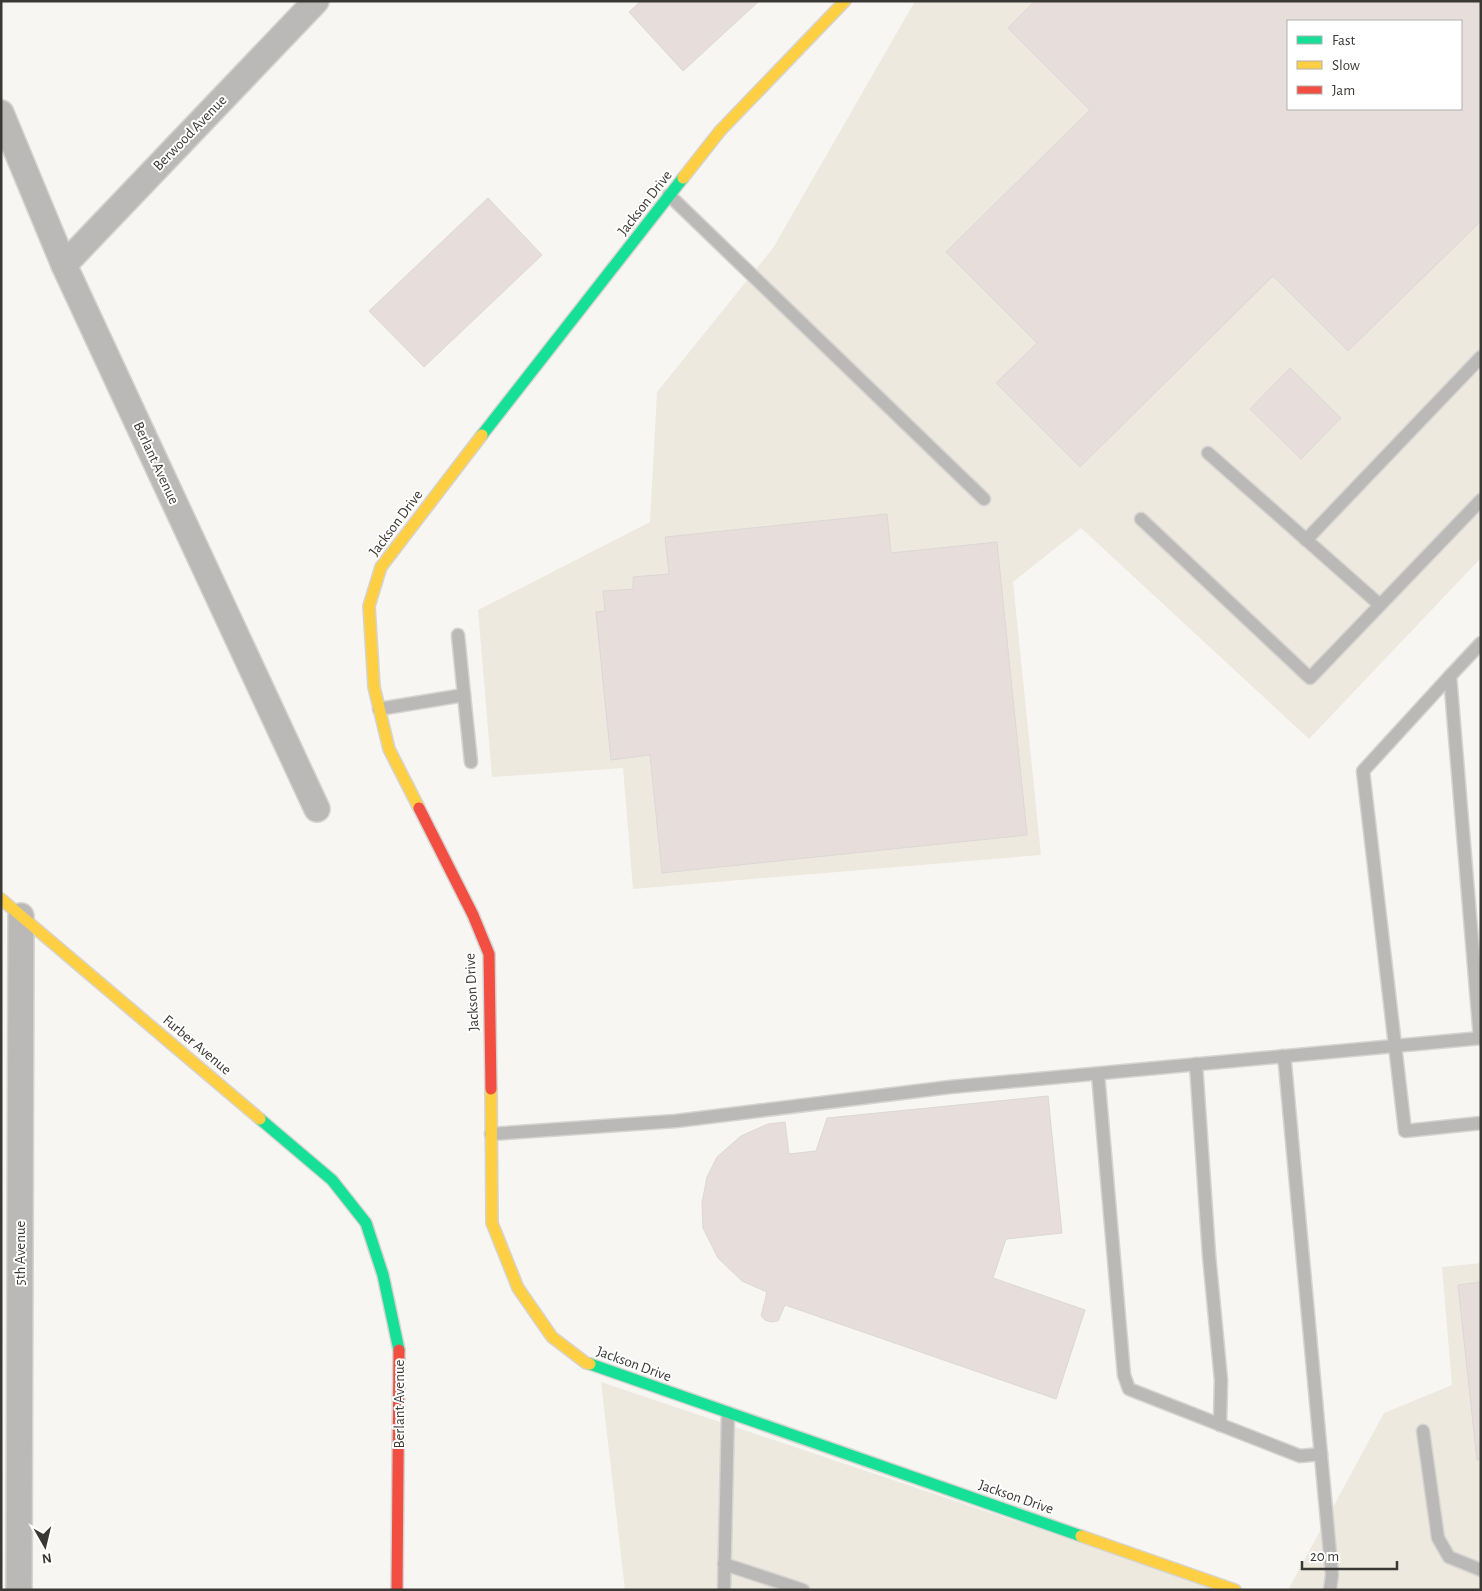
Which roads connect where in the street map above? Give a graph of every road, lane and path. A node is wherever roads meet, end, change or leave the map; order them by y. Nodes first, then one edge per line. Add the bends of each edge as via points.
1 (316, 1) edge
2 (845, 1) edge
3 (1, 113) edge
4 (669, 195) junction
5 (64, 265) junction
6 (1481, 357) edge
7 (1208, 453) dead end
8 (984, 498) dead end
9 (1481, 500) edge
10 (1141, 519) dead end
11 (1306, 540) junction
12 (1380, 605) junction
13 (458, 634) dead end
14 (1481, 643) edge
15 (1450, 676) junction
16 (464, 695) junction
17 (379, 709) junction
18 (471, 762) dead end
19 (317, 809) dead end
20 (1, 899) edge
21 (21, 916) junction
22 (1481, 1038) edge
23 (1394, 1046) junction
24 (1282, 1056) junction
25 (1196, 1064) junction
26 (1098, 1074) junction
27 (1481, 1123) edge
28 (491, 1134) junction
29 (366, 1223) joint
30 (728, 1413) junction
31 (1220, 1424) junction
32 (1423, 1431) dead end
33 (1321, 1454) junction
34 (724, 1564) junction
35 (1481, 1570) edge
36 (19, 1590) edge
37 (397, 1590) edge
38 (724, 1590) edge
39 (803, 1590) edge
40 (1235, 1590) edge
41 (1330, 1590) edge

1 - 5 street, Berwood Avenue
2 - 4 street, Jackson Drive via 720,131
3 - 5 street, Berlant Avenue
4 - 8 lane
4 - 17 street, Jackson Drive via 381,567 369,606 374,687
5 - 19 street, Berlant Avenue
6 - 11 lane
7 - 11 lane
9 - 12 lane
10 - 12 lane via 1310,678
11 - 12 lane
13 - 16 lane
14 - 15 lane
15 - 22 lane
15 - 23 lane via 1363,771
16 - 17 lane
16 - 18 lane
17 - 28 street, Jackson Drive via 389,749 473,915 489,954
20 - 21 street, Furber Avenue
21 - 29 street, Furber Avenue via 332,1180
21 - 36 street, 5th Avenue
22 - 23 lane
23 - 24 lane
23 - 27 lane via 1405,1131
24 - 25 lane
24 - 33 lane
25 - 26 lane
25 - 31 lane via 1221,1380
26 - 28 lane via 950,1087 676,1121
26 - 31 lane via 1124,1375 1129,1389
28 - 30 street, Jackson Drive via 492,1223 518,1288 552,1337 586,1363
29 - 37 street, Berlant Avenue via 383,1275 400,1355
30 - 34 lane
30 - 40 street, Jackson Drive
31 - 33 lane via 1300,1456
32 - 35 lane via 1438,1538 1449,1557
33 - 41 lane via 1332,1575
34 - 38 lane
34 - 39 lane

